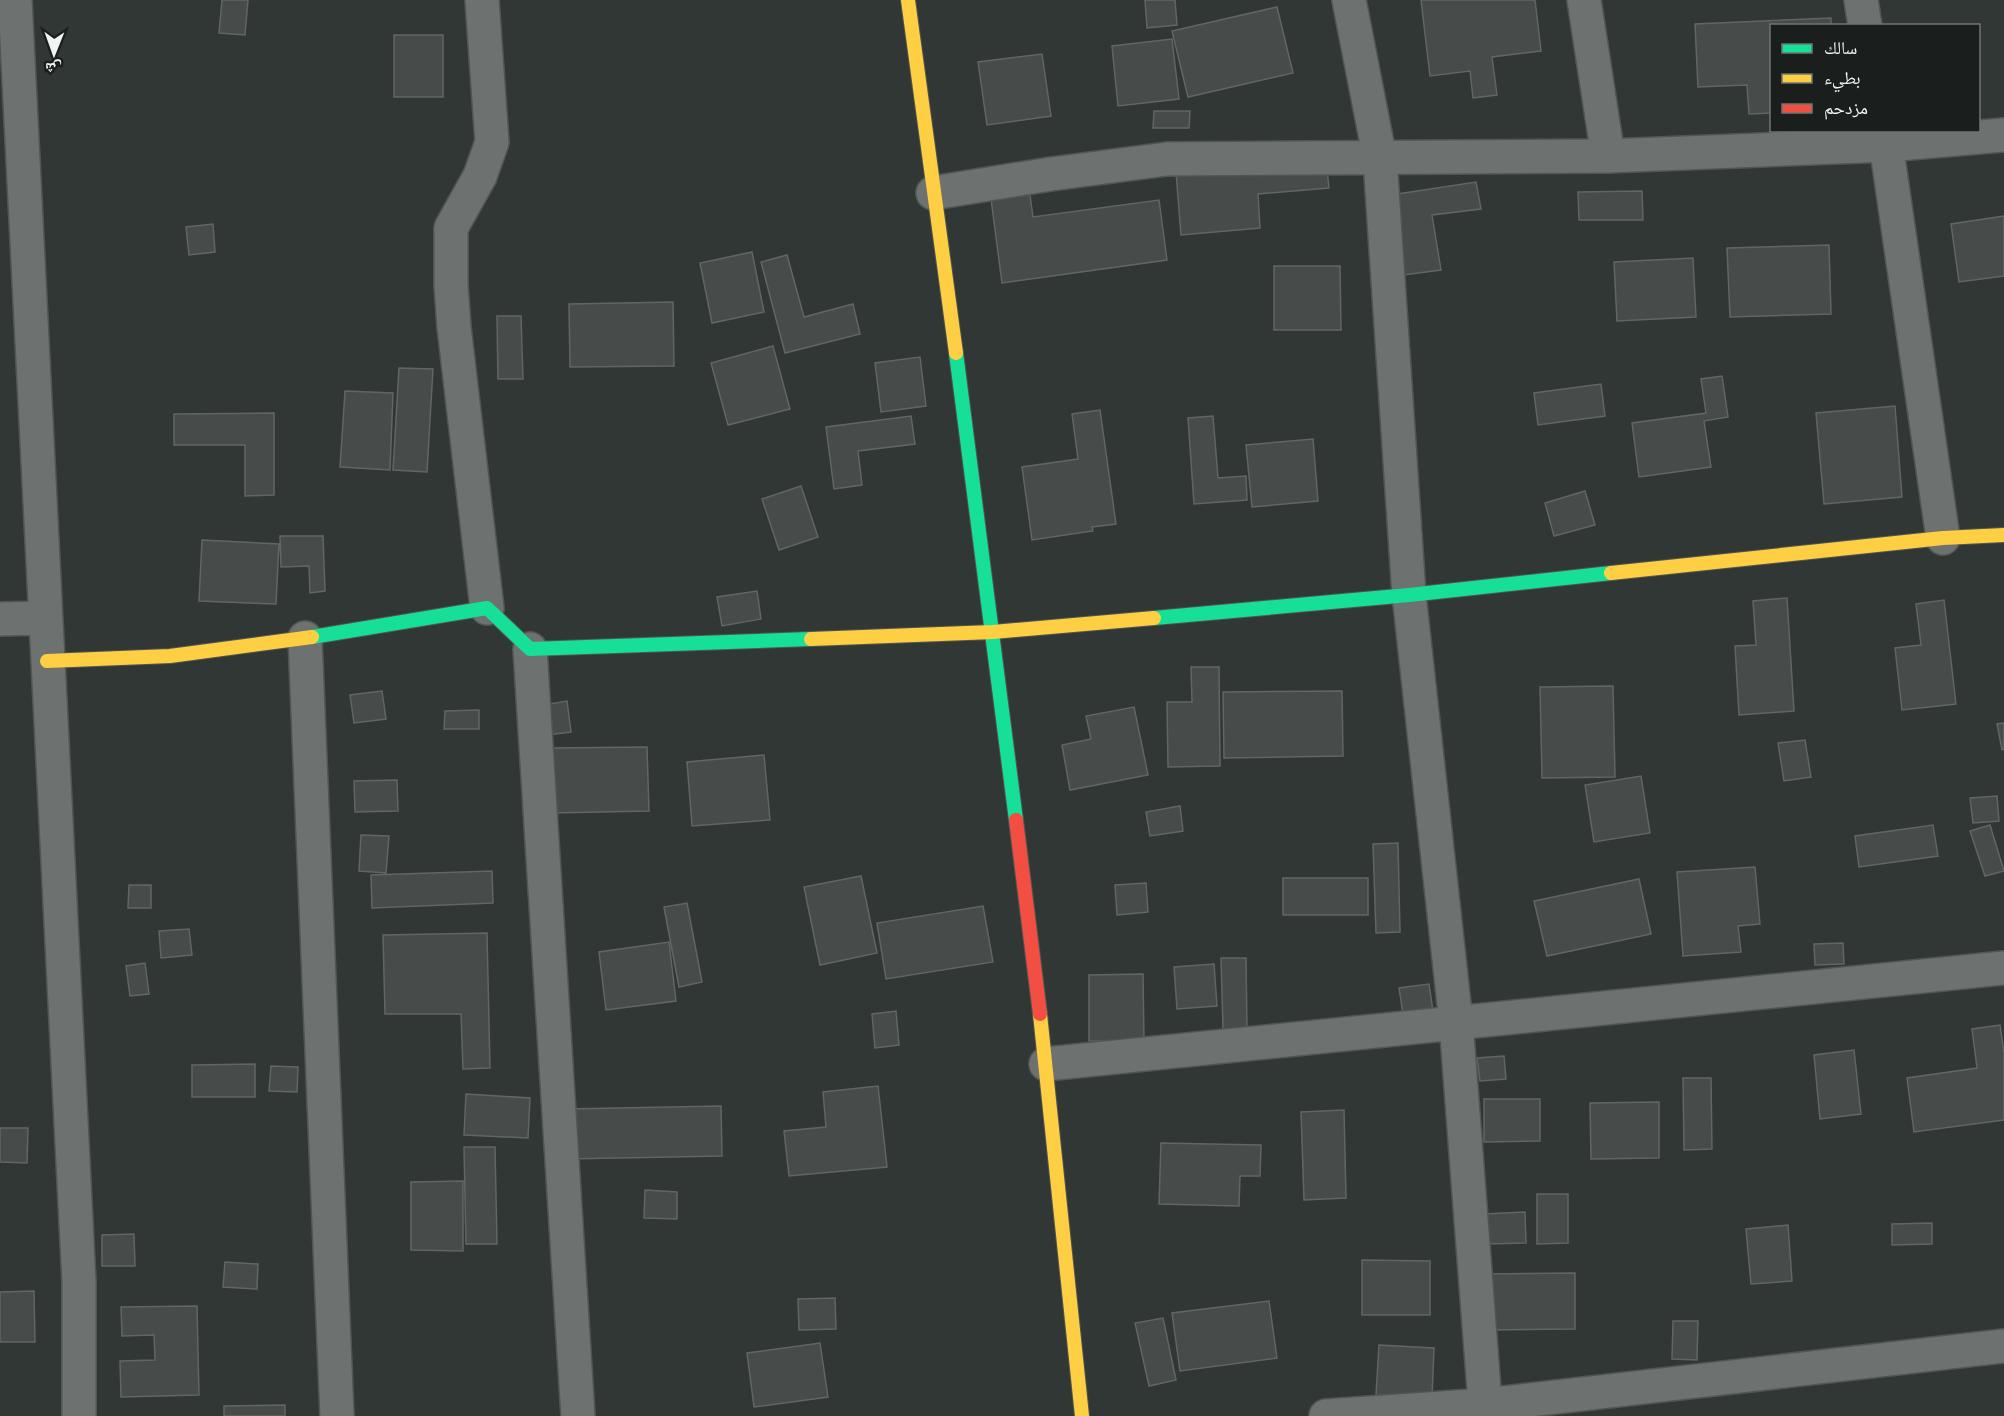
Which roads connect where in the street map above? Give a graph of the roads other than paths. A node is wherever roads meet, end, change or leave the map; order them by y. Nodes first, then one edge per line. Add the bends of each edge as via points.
1 (15, 0) edge
2 (482, 0) edge
3 (908, 0) edge
4 (1349, 0) edge
5 (1584, 0) edge
6 (1861, 0) edge
7 (1865, 24) edge
8 (2004, 135) edge
9 (1886, 138) edge
10 (1608, 156) junction
11 (1380, 159) junction
12 (933, 193) junction
13 (2004, 535) edge
14 (1943, 538) junction
15 (1408, 595) junction
16 (487, 608) junction
17 (45, 618) junction
18 (0, 620) edge
19 (993, 632) junction
20 (305, 638) junction
21 (530, 649) junction
22 (47, 661) junction
23 (2004, 968) edge
24 (1456, 1022) junction
25 (1046, 1064) junction
26 (2004, 1346) edge
27 (1486, 1411) edge
28 (79, 1416) edge
29 (337, 1416) edge
30 (578, 1416) edge
31 (1082, 1416) edge
32 (1326, 1416) edge

1 - 17 street
2 - 16 street via 492,142 480,176 451,228 451,285
3 - 12 street
4 - 11 street
5 - 10 street
6 - 7 street
8 - 9 street
9 - 10 street
9 - 14 street
10 - 11 street
11 - 12 street via 1167,159
11 - 15 street
12 - 19 street
13 - 14 street
14 - 15 street
15 - 19 street
15 - 24 street
16 - 20 street
16 - 21 street
17 - 18 street
17 - 22 street
19 - 21 street
19 - 25 street
20 - 22 street via 170,656
20 - 29 street
21 - 30 street
22 - 28 street via 80,1282
23 - 24 street
24 - 25 street
24 - 27 street
25 - 31 street
26 - 27 street
27 - 32 street

